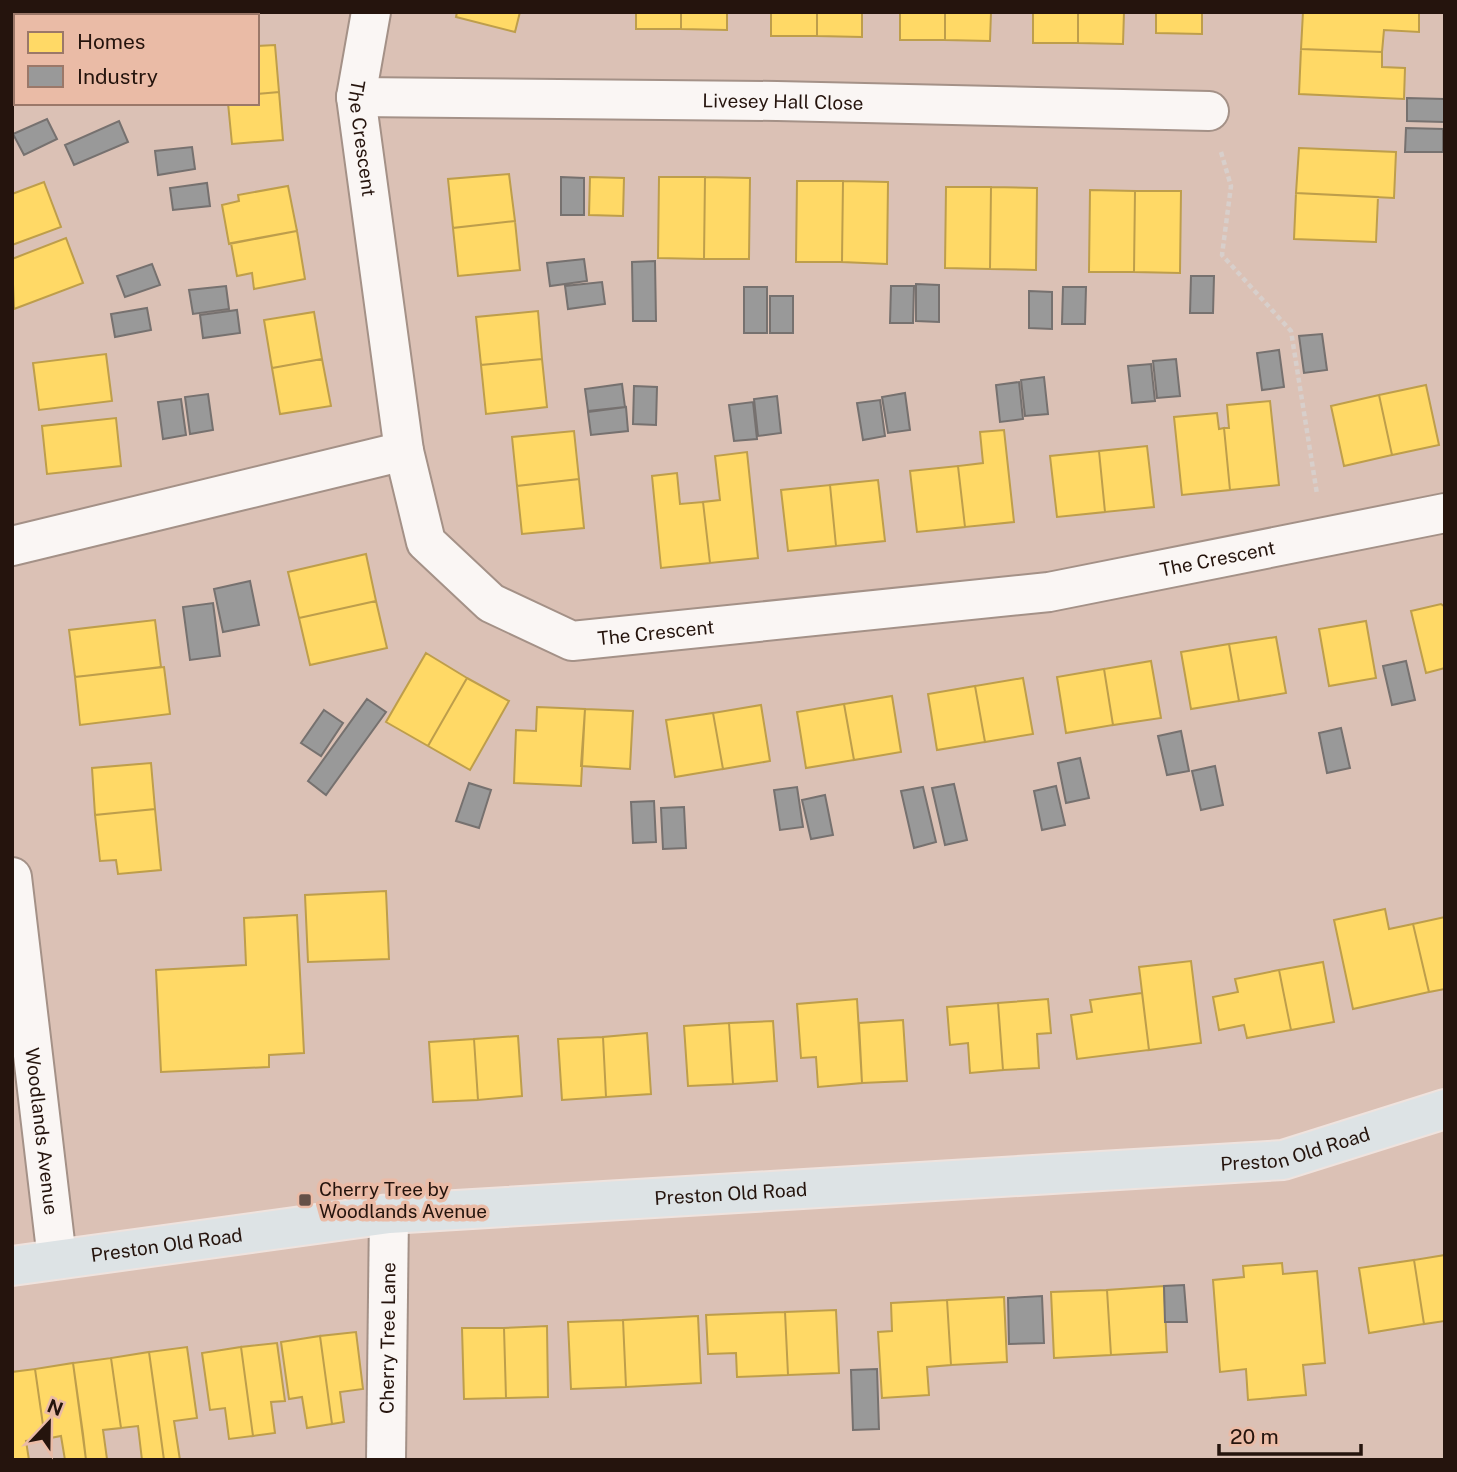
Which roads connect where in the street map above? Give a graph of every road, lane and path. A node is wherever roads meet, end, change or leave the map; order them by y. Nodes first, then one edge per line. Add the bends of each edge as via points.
1 (371, 12) edge
2 (356, 97) junction
3 (1209, 111) joint
4 (404, 452) junction
5 (1445, 513) edge
6 (1324, 536) junction
7 (12, 546) edge
8 (12, 877) edge
9 (1445, 1109) edge
10 (389, 1214) junction
11 (57, 1259) junction
12 (12, 1266) edge
13 (386, 1460) edge

1 - 2 street, The Crescent
2 - 3 street, Livesey Hall Close
2 - 4 street, The Crescent
3 - 6 path via 1231,186 1222,255 1291,331
4 - 6 street, The Crescent via 426,542 491,603 572,640 1049,592
4 - 7 street
5 - 6 street, The Crescent
8 - 11 street, Woodlands Avenue
9 - 10 main road, Preston Old Road via 1283,1160
10 - 11 main road, Preston Old Road
10 - 13 street, Cherry Tree Lane
11 - 12 main road, Preston Old Road

